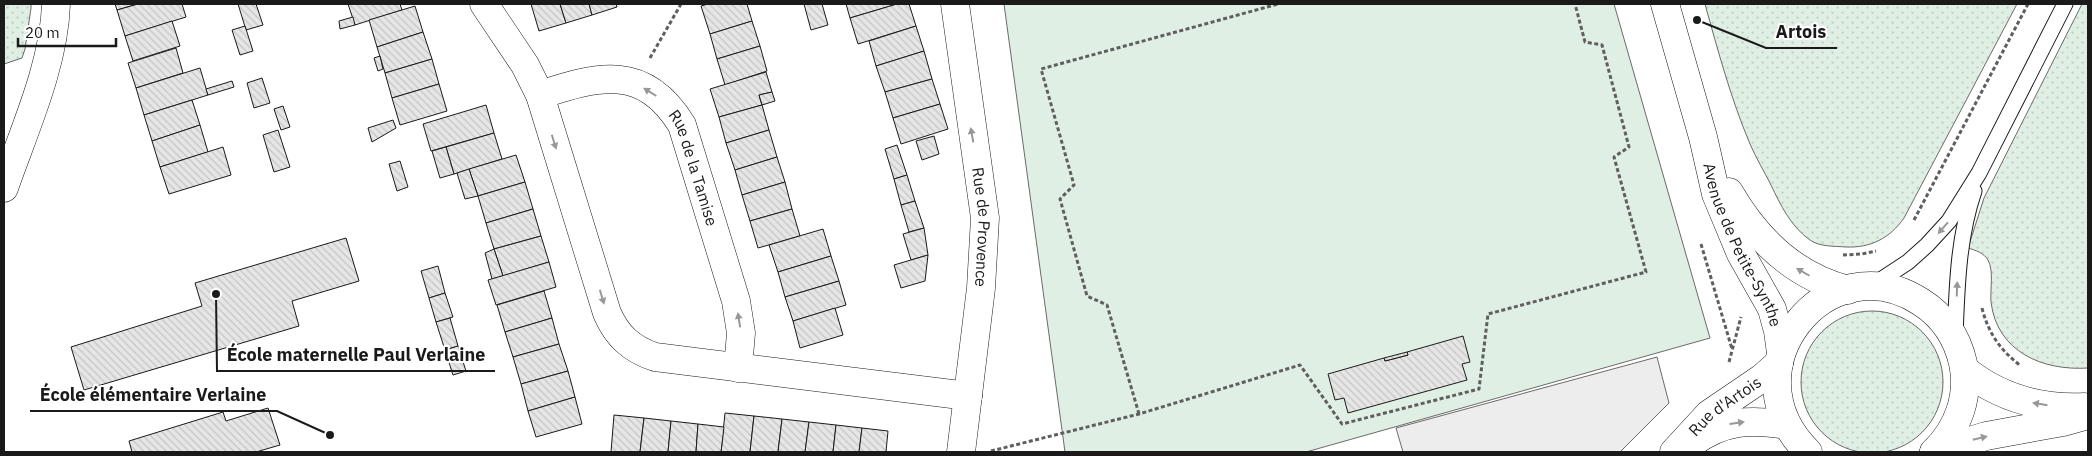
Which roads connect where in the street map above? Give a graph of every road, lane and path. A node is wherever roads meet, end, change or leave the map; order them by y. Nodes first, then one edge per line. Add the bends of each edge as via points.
1 (56, 4) edge
2 (484, 4) edge
3 (681, 4) edge
4 (955, 4) edge
5 (1278, 4) edge
6 (1575, 4) edge
7 (1665, 4) edge
8 (2028, 4) edge
9 (2065, 4) edge
10 (636, 84) junction
11 (540, 95) junction
12 (1703, 136) junction
13 (1980, 173) junction
14 (4, 188) edge
15 (1910, 228) dead end
16 (1880, 250) dead end
17 (1839, 255) dead end
18 (1859, 288) junction
19 (1982, 306) dead end
20 (1743, 313) dead end
21 (1954, 338) junction
22 (1732, 350) dead end
23 (1780, 358) junction
24 (738, 368) junction
25 (2028, 368) dead end
26 (1965, 370) junction
27 (968, 396) junction
28 (2088, 407) edge
29 (1139, 414) junction
30 (2088, 415) edge
31 (1798, 443) edge
32 (962, 452) edge
33 (988, 452) edge
34 (1674, 452) edge
35 (1679, 452) edge
36 (1934, 452) edge

1 - 14 street via 44,74
2 - 11 street via 525,65
3 - 10 path
27 -> 4 street, Rue de Provence via 981,288 984,201 970,126
5 - 29 path via 1041,69 1074,185 1060,199 1087,296 1107,305
6 - 29 path via 1585,42 1602,45 1629,147 1614,157 1646,272 1488,314 1479,388 1342,424 1300,365
7 - 12 street, Avenue de Petite-Synthe
8 - 15 path
9 - 13 lane
10 - 11 street, Rue de la Tamise via 609,78 595,79
24 -> 10 street, Rue de la Tamise via 741,333 736,301 682,125 666,104
11 -> 24 street via 607,313 620,337 630,346 655,357
18 -> 12 street, Avenue de Petite-Synthe via 1826,283 1798,269 1761,238 1736,204
12 - 23 street, Avenue de Petite-Synthe via 1716,194 1741,254 1772,309
13 -> 18 lane via 1949,221 1928,245 1904,265
21 -> 13 lane via 1962,239
16 - 17 path
18 - 21 street, Avenue de Petite-Synthe via 1900,291 1920,300 1937,314
18 - 23 street via 1827,298 1809,310 1794,326
19 - 25 path via 1997,342 2008,355
20 - 22 path
21 - 26 street, Avenue de Petite-Synthe
23 - 31 street via 1777,391
23 - 34 street, Rue d'Artois via 1762,378 1708,414
24 - 27 street
28 -> 26 street via 2050,406 2014,399 1985,385
26 - 36 street via 1959,415
27 - 32 street, Rue de Provence
29 - 33 path
36 -> 30 street via 1986,436
35 -> 31 street, Rue d'Artois via 1710,432 1735,422 1763,421

